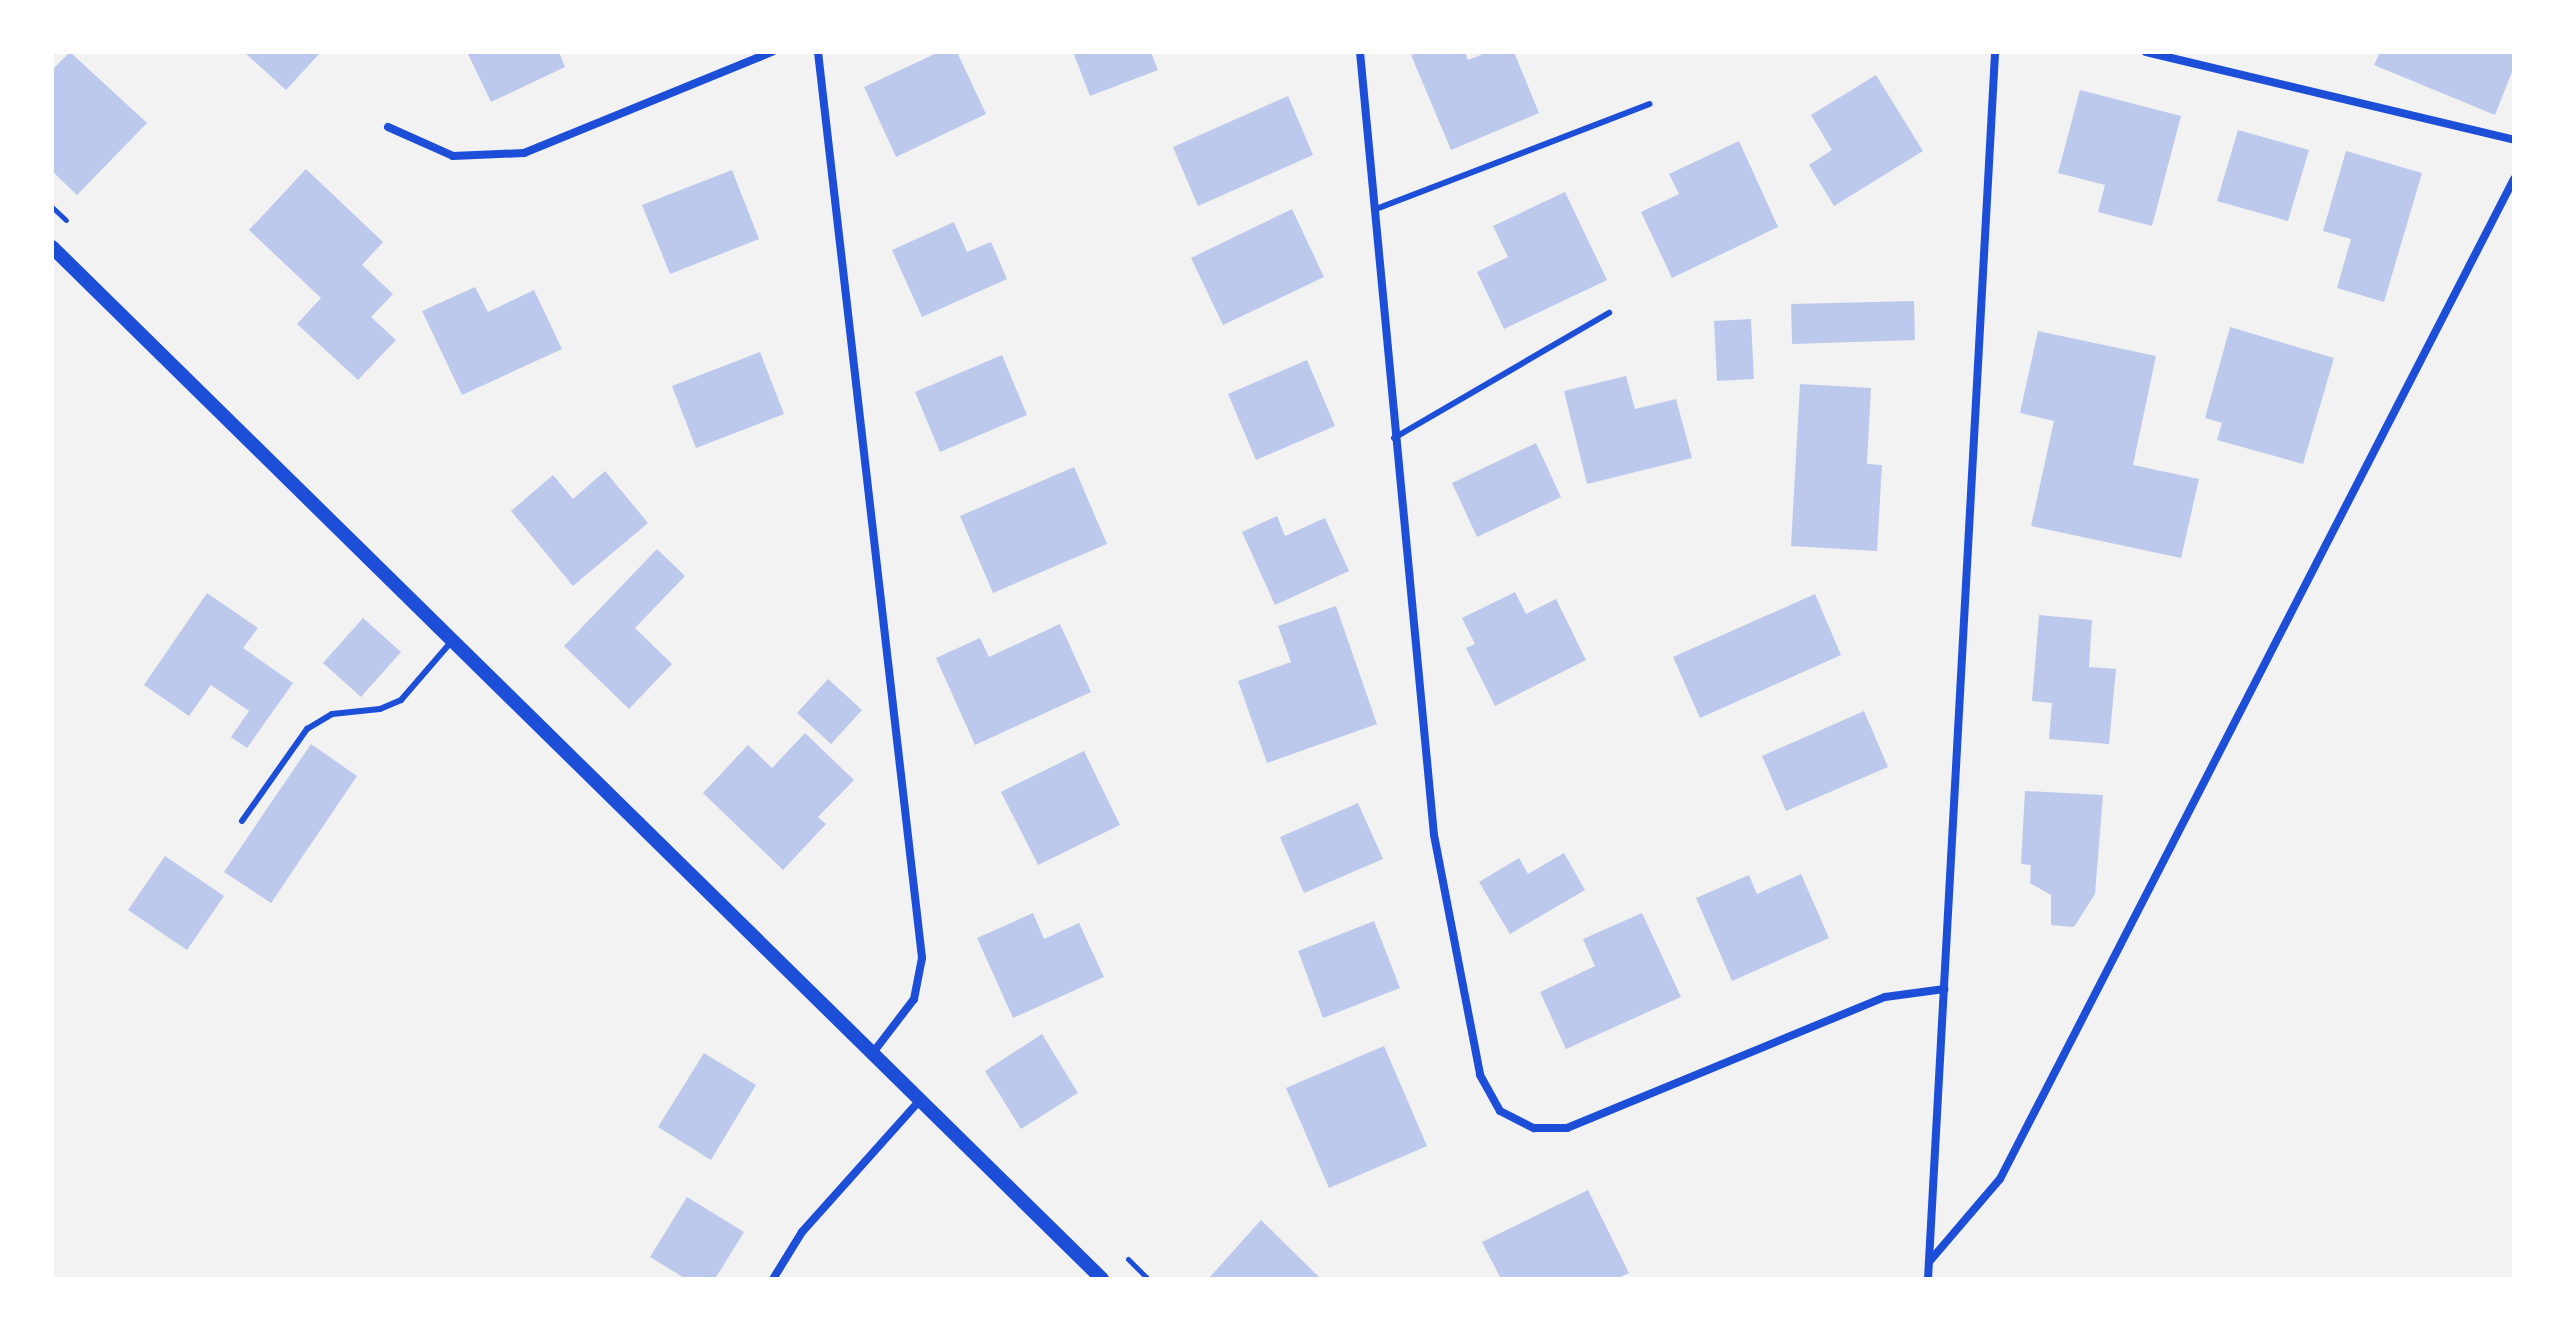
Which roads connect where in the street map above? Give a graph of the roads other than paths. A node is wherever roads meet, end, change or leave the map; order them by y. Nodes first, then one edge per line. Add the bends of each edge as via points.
1 (772, 52) edge
2 (818, 52) edge
3 (1360, 52) edge
4 (1995, 52) edge
5 (2146, 52) edge
6 (1650, 104) dead end
7 (388, 127) dead end
8 (2514, 140) edge
9 (2514, 179) edge
10 (1376, 209) junction
11 (52, 247) edge
12 (1609, 313) dead end
13 (1394, 438) junction
14 (454, 640) junction
15 (242, 821) dead end
16 (1944, 989) junction
17 (872, 1054) junction
18 (920, 1100) junction
19 (1929, 1262) junction
20 (773, 1279) edge
21 (1102, 1279) edge
22 (1928, 1279) edge

1 - 7 street via 524,153 453,156
2 - 17 street via 922,958 914,999
3 - 10 street
4 - 16 street
5 - 8 street
6 - 10 lane
9 - 19 street via 2000,1179
10 - 13 street
11 - 14 street
12 - 13 lane
13 - 16 street via 1434,835 1480,1075 1500,1111 1534,1128 1567,1128 1885,997
14 - 15 lane via 401,700 380,709 332,714 307,729
14 - 17 street
16 - 19 street
17 - 18 street
18 - 20 street via 802,1232
18 - 21 street
19 - 22 street

